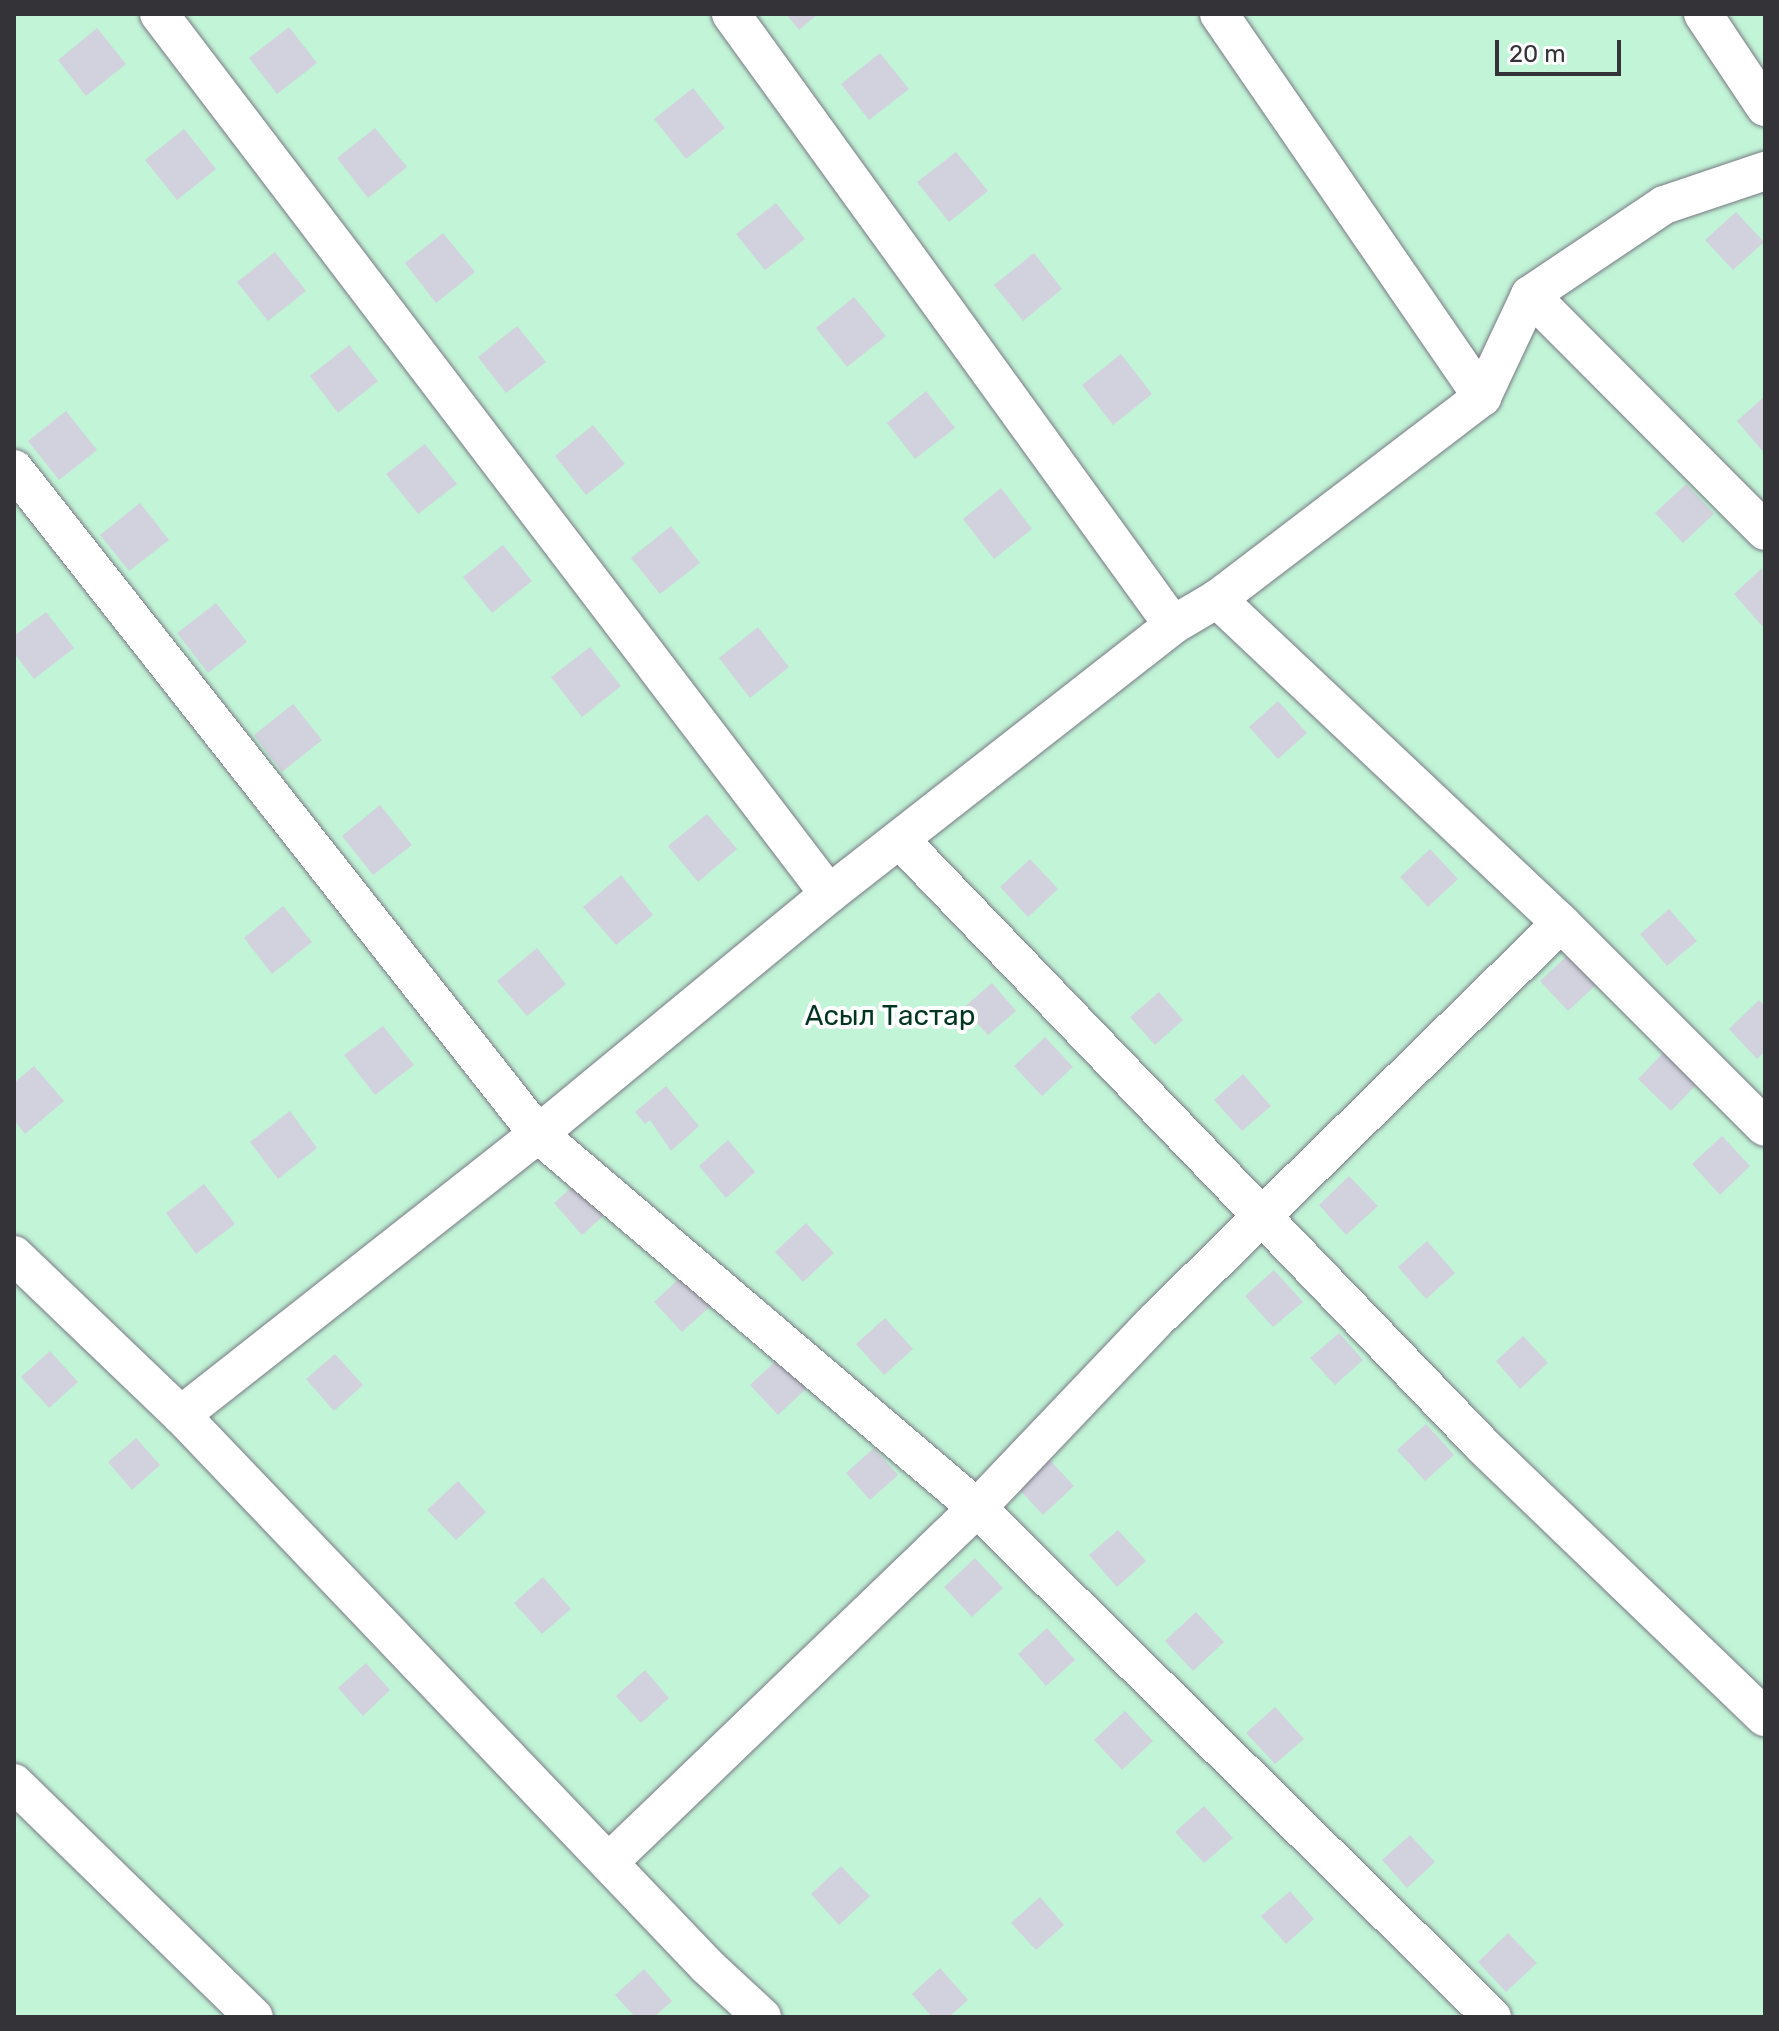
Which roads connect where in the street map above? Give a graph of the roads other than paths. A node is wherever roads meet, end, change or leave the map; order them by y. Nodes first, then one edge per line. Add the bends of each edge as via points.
1 (159, 14) edge
2 (731, 14) edge
3 (1219, 14) edge
4 (1703, 14) edge
5 (1765, 107) edge
6 (1765, 171) edge
7 (1530, 295) junction
8 (1482, 397) junction
9 (14, 469) edge
10 (1765, 531) edge
11 (1217, 599) junction
12 (1173, 625) junction
13 (901, 841) junction
14 (829, 894) junction
15 (1561, 923) junction
16 (1765, 1127) edge
17 (538, 1134) junction
18 (1265, 1217) junction
19 (14, 1255) edge
20 (181, 1415) junction
21 (977, 1508) junction
22 (1765, 1717) edge
23 (14, 1783) edge
24 (609, 1862) junction
25 (254, 2017) edge
26 (762, 2017) edge
27 (1492, 2017) edge

1 - 14 street
2 - 12 street
3 - 8 street
4 - 5 street
6 - 7 street via 1664,205
7 - 8 street
7 - 10 street
8 - 11 street
9 - 17 street
11 - 12 street
11 - 15 street
12 - 13 street
13 - 14 street
13 - 18 street
14 - 17 street
15 - 16 street
15 - 18 street
17 - 20 street
17 - 21 street
18 - 21 street via 1154,1322
18 - 22 street via 1483,1446
19 - 20 street
20 - 24 street
21 - 24 street
21 - 27 street
23 - 25 street
24 - 26 street

